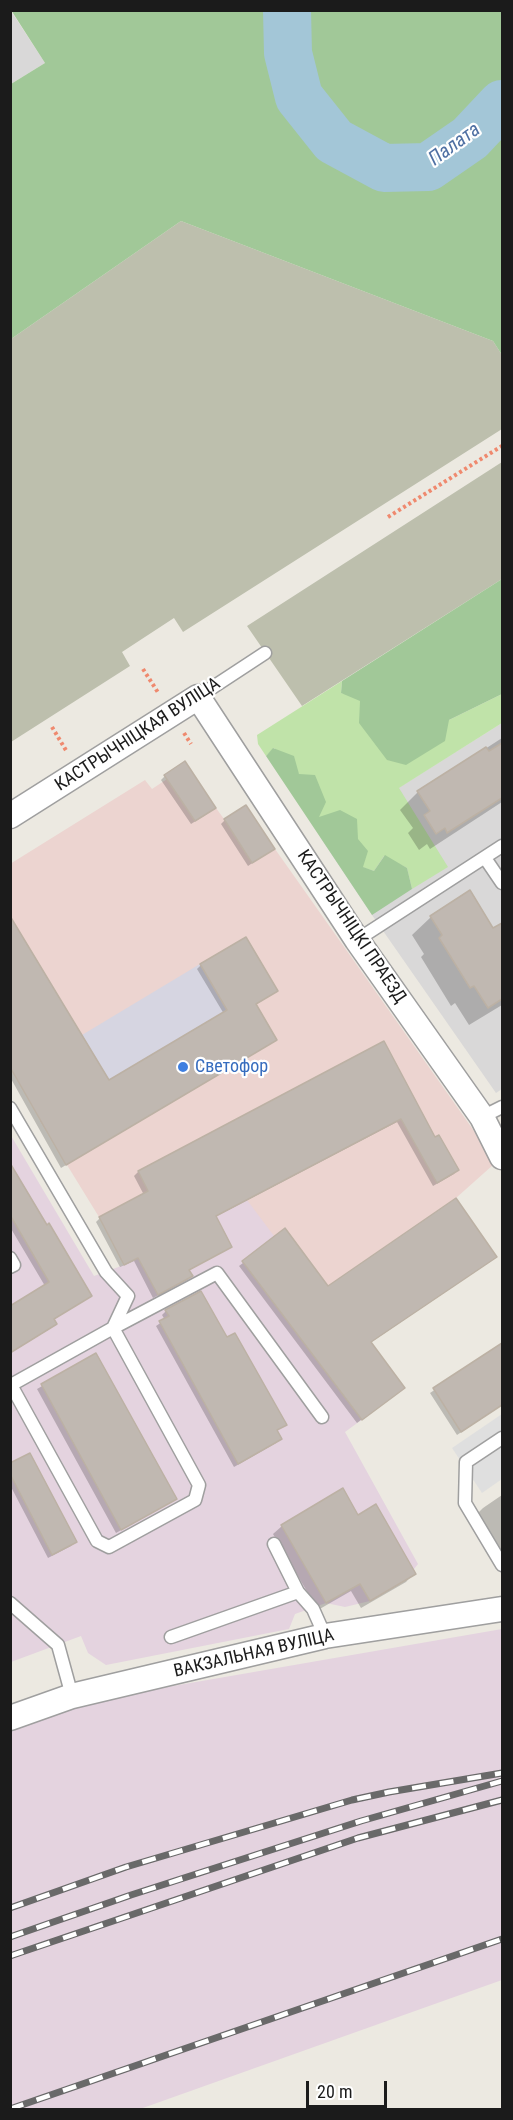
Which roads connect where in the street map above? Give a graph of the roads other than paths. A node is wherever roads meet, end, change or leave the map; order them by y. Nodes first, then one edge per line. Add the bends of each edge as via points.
1 (265, 653) dead end
2 (198, 697) junction
3 (10, 816) edge
4 (502, 846) edge
5 (485, 858) junction
6 (502, 883) edge
7 (357, 940) junction
8 (10, 1108) edge
9 (492, 1112) edge
10 (502, 1157) edge
11 (10, 1258) edge
12 (10, 1267) edge
13 (113, 1328) junction
14 (322, 1417) dead end
15 (502, 1438) edge
16 (274, 1544) dead end
17 (502, 1565) edge
18 (298, 1592) junction
19 (10, 1603) edge
20 (502, 1609) edge
21 (325, 1636) junction
22 (171, 1637) dead end
23 (72, 1696) junction
24 (10, 1718) edge

1 - 2 lane, КАСТРЫЧНІЦКАЯ ВУЛІЦА
2 - 3 street, КАСТРЫЧНІЦКАЯ ВУЛІЦА
2 - 7 street, КАСТРЫЧНІЦКІ ПРАЕЗД
4 - 5 lane
5 - 6 lane
5 - 7 lane
7 - 9 street, КАСТРЫЧНІЦКІ ПРАЕЗД
8 - 13 lane via 106,1272 128,1296
9 - 10 street, КАСТРЫЧНІЦКІ ПРАЕЗД
11 - 12 lane via 14,1265
13 - 13 lane via 11,1385 97,1541 109,1547 195,1500 199,1485
13 - 14 lane via 217,1272
15 - 17 lane via 466,1462 465,1503
16 - 18 lane
18 - 21 lane via 313,1609
18 - 22 lane
19 - 23 lane via 58,1645
20 - 21 street, ВАКЗАЛЬНАЯ ВУЛІЦА
21 - 23 street, ВАКЗАЛЬНАЯ ВУЛІЦА
23 - 24 street, ВАКЗАЛЬНАЯ ВУЛІЦА

